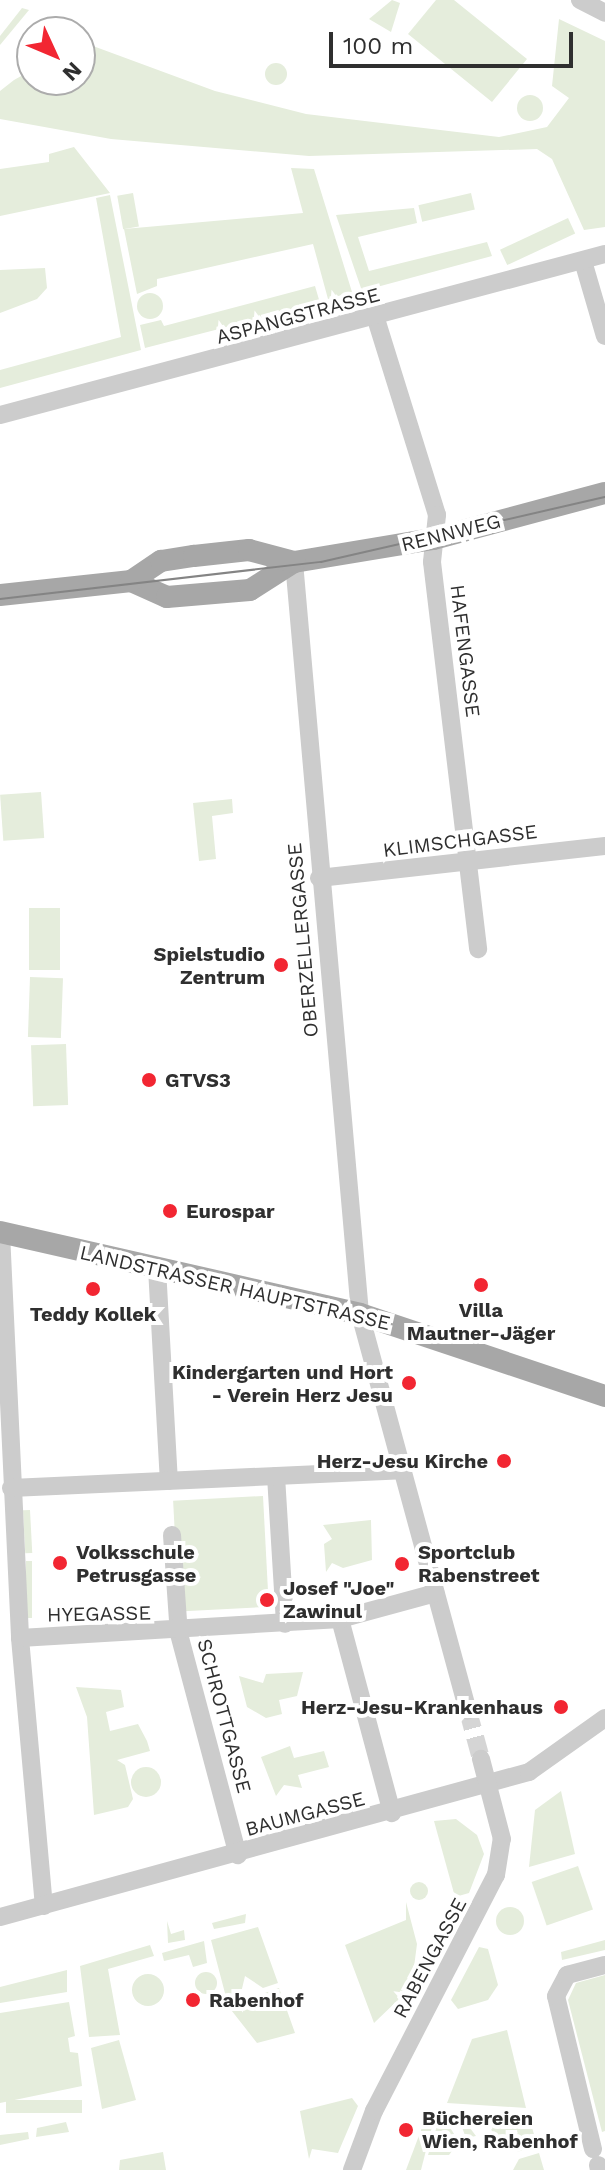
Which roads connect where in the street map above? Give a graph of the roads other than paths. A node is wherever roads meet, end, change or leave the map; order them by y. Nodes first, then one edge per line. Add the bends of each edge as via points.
1 (580, 0) edge
2 (605, 13) edge
3 (605, 254) edge
4 (583, 261) junction
5 (376, 319) junction
6 (605, 336) edge
7 (0, 415) edge
8 (605, 493) edge
9 (433, 539) junction
10 (294, 562) junction
11 (131, 581) junction
12 (0, 595) edge
13 (605, 846) edge
14 (469, 864) junction
15 (319, 878) junction
16 (478, 949) dead end
17 (0, 1232) edge
18 (157, 1268) junction
19 (360, 1314) junction
20 (605, 1396) edge
21 (402, 1470) junction
22 (276, 1476) junction
23 (169, 1481) junction
24 (11, 1488) junction
25 (172, 1535) dead end
26 (8, 1562) edge
27 (436, 1593) junction
28 (340, 1619) junction
29 (285, 1624) junction
30 (179, 1634) junction
31 (20, 1638) junction
32 (468, 1711) tunnel mouth
33 (605, 1718) edge
34 (481, 1759) tunnel mouth
35 (488, 1784) junction
36 (392, 1813) junction
37 (238, 1855) junction
38 (44, 1906) junction
39 (0, 1917) edge
40 (605, 1965) edge
41 (597, 2161) edge
42 (352, 2170) edge

1 - 2 street
3 - 4 street, ASPANGSTRASSE
4 - 5 street, ASPANGSTRASSE
4 - 6 street
5 - 7 street, ASPANGSTRASSE
5 - 9 street, HAFENGASSE via 437,515
8 - 9 main road, RENNWEG
9 - 10 main road, RENNWEG
9 - 14 street, HAFENGASSE
10 - 11 main road, RENNWEG via 249,550 161,561
10 - 11 main road, RENNWEG via 250,590 167,597
10 - 15 street, OBERZELLERGASSE
11 - 12 main road, RENNWEG
13 - 14 street, KLIMSCHGASSE
14 - 15 street, KLIMSCHGASSE
14 - 16 street, HAFENGASSE
15 - 19 street, OBERZELLERGASSE
17 - 18 main road, LANDSTRASSER HAUPTSTRASSE
17 - 24 street
18 - 19 main road, LANDSTRASSER HAUPTSTRASSE
18 - 23 street
19 - 20 main road, LANDSTRASSER HAUPTSTRASSE
19 - 21 street
21 - 22 street
21 - 27 street
22 - 23 street
22 - 29 street
23 - 24 street
24 - 26 street
25 - 30 street, SCHROTTGASSE
26 - 31 street
27 - 28 street
27 - 32 street
28 - 29 street
28 - 36 street
29 - 30 street, HYEGASSE
30 - 31 street, HYEGASSE
30 - 37 street, SCHROTTGASSE
31 - 38 street
33 - 35 street, BAUMGASSE via 529,1772
34 - 35 street, RABENGASSE
35 - 36 street, BAUMGASSE
35 - 42 street, RABENGASSE via 502,1839 496,1875 374,2111
36 - 37 street, BAUMGASSE
37 - 38 street, BAUMGASSE
38 - 39 street, BAUMGASSE
40 - 41 street via 567,1975 556,1996

